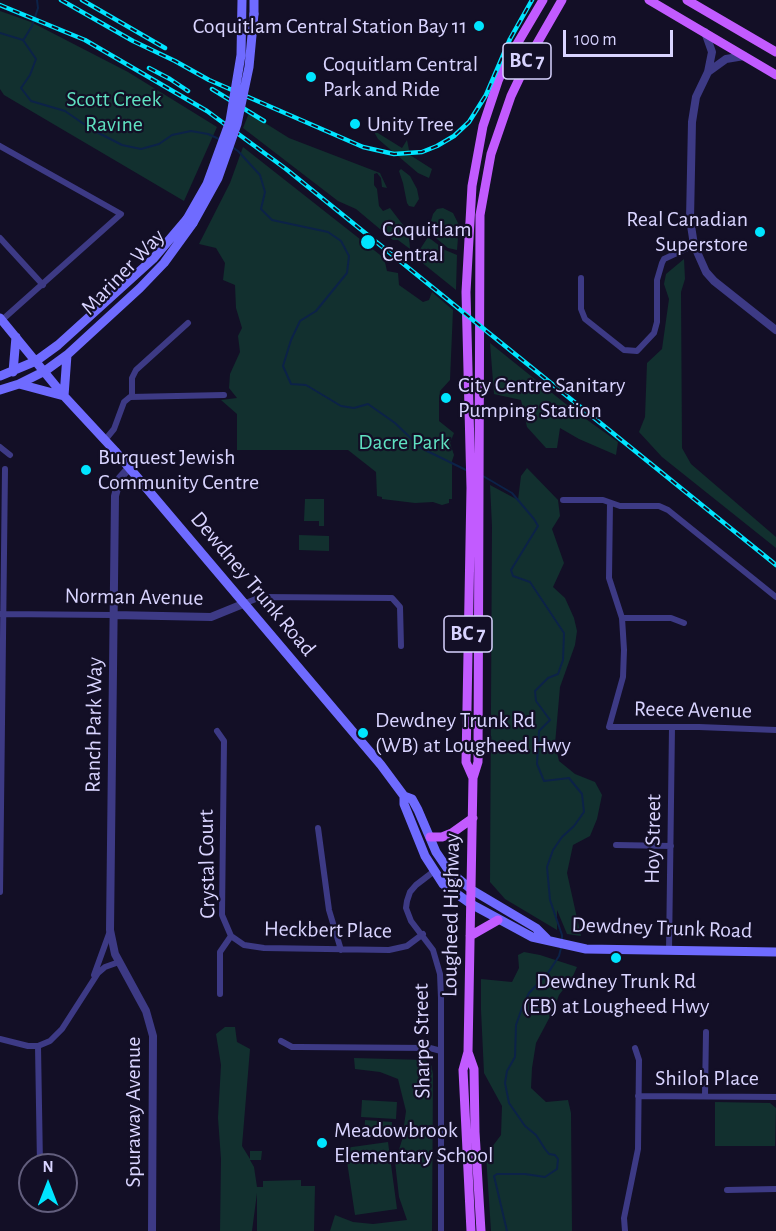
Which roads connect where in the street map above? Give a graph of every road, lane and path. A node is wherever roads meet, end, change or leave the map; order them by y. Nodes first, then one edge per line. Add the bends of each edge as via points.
1 (242, 0) edge
2 (254, 0) edge
3 (543, 0) edge
4 (562, 0) edge
5 (649, 0) edge
6 (687, 0) edge
7 (705, 33) junction
8 (776, 52) edge
9 (744, 56) junction
10 (708, 72) junction
11 (776, 75) edge
12 (0, 146) edge
13 (190, 221) junction
14 (0, 238) edge
15 (694, 245) junction
16 (581, 278) dead end
17 (43, 285) junction
18 (1, 319) edge
19 (188, 323) dead end
20 (776, 330) edge
21 (16, 338) junction
22 (67, 355) junction
23 (36, 361) junction
24 (13, 372) junction
25 (45, 372) junction
26 (0, 376) edge
27 (19, 384) junction
28 (0, 390) edge
29 (224, 395) dead end
30 (64, 396) junction
31 (132, 396) junction
32 (105, 440) junction
33 (0, 447) edge
34 (10, 455) dead end
35 (129, 468) junction
36 (5, 469) dead end
37 (563, 500) dead end
38 (610, 502) junction
39 (776, 597) edge
40 (243, 604) junction
41 (2, 614) edge
42 (113, 615) junction
43 (622, 618) junction
44 (684, 623) dead end
45 (401, 646) dead end
46 (672, 727) junction
47 (776, 730) edge
48 (217, 731) dead end
49 (473, 778) junction
50 (404, 796) junction
51 (473, 818) junction
52 (318, 828) dead end
53 (430, 837) junction
54 (616, 845) dead end
55 (671, 846) junction
56 (433, 872) junction
57 (472, 890) junction
58 (0, 892) edge
59 (471, 904) junction
60 (498, 920) junction
61 (110, 930) junction
62 (423, 934) junction
63 (231, 936) junction
64 (470, 936) junction
65 (548, 939) junction
66 (340, 950) junction
67 (669, 951) junction
68 (776, 952) edge
69 (118, 962) junction
70 (91, 984) junction
71 (220, 994) dead end
72 (706, 1032) dead end
73 (0, 1039) edge
74 (281, 1041) dead end
75 (38, 1046) junction
76 (635, 1048) dead end
77 (441, 1051) junction
78 (468, 1052) junction
79 (705, 1095) junction
80 (638, 1096) junction
81 (776, 1096) edge
82 (40, 1153) edge
83 (727, 1190) dead end
84 (776, 1190) edge
85 (152, 1231) edge
86 (441, 1231) edge
87 (471, 1231) edge
88 (481, 1231) edge
89 (625, 1231) edge

1 - 13 main road, Mariner Way, bridge via 241,55 230,121
2 - 13 main road, Mariner Way, bridge via 249,67 237,124 215,184
3 - 49 main road, Lougheed Highway / BC 7 via 498,81 474,168 466,292 471,464 466,762
4 - 49 main road, Lougheed Highway / BC 7 via 520,75 483,190 479,245 478,762
5 - 7 main road
6 - 8 main road
7 - 9 main road
7 - 10 street via 712,52
9 - 10 street via 726,59
9 - 11 main road
10 - 15 street via 699,89 692,122 690,219
12 - 17 street via 122,214
13 - 22 main road, Mariner Way via 169,256 140,288
13 - 23 main road, Mariner Way via 153,259
14 - 17 street
15 - 16 street via 662,263 657,280 654,333 637,351 624,350 585,320
15 - 20 street via 714,281
17 - 18 street
18 - 21 main road, Dewdney Trunk Road
19 - 31 street via 136,370
21 - 23 main road, Dewdney Trunk Road
21 - 24 main road
22 - 25 main road, Mariner Way
22 - 30 main road
23 - 24 main road, Mariner Way
23 - 25 main road, Dewdney Trunk Road
24 - 26 main road, Mariner Way
25 - 27 main road, Mariner Way
25 - 30 main road, Dewdney Trunk Road
27 - 28 main road, Mariner Way
27 - 30 main road
29 - 31 street
30 - 32 main road, Dewdney Trunk Road
31 - 32 street via 125,400 114,429
32 - 35 main road, Dewdney Trunk Road
33 - 34 street
35 - 40 main road, Dewdney Trunk Road
35 - 42 street, Ranch Park Way via 120,478 115,496
36 - 41 street
37 - 38 street
38 - 39 street via 668,510
38 - 43 street via 609,578
40 - 42 street, Norman Avenue via 211,617
40 - 45 street, Norman Avenue via 261,597 392,598 400,607
40 - 50 main road, Dewdney Trunk Road
41 - 42 street, Norman Avenue
41 - 58 street
42 - 61 street, Ranch Park Way
43 - 44 street via 671,618
43 - 46 street, Reece Avenue via 623,677 609,727
46 - 47 street, Reece Avenue
46 - 55 street, Hoy Street
48 - 63 street, Crystal Court via 224,741 222,915
49 - 51 main road, Lougheed Highway / BC 7
50 - 53 main road, Dewdney Trunk Road via 412,799
50 - 56 main road, Dewdney Trunk Road via 418,842
51 - 53 main road via 452,833
51 - 57 main road, Lougheed Highway / BC 7
52 - 66 street via 329,910
53 - 57 main road, Dewdney Trunk Road via 449,871
54 - 55 street
55 - 67 street, Hoy Street
56 - 59 main road, Dewdney Trunk Road
56 - 62 street, Sharpe Street via 416,885 407,901 411,921
57 - 59 main road, Lougheed Highway / BC 7
57 - 65 main road, Dewdney Trunk Road
59 - 60 main road, Dewdney Trunk Road
59 - 64 main road, Lougheed Highway / BC 7
60 - 64 main road
60 - 65 main road, Dewdney Trunk Road via 532,937
61 - 69 street, Spuraway Avenue
61 - 70 street, Ranch Park Way
62 - 66 street, Heckbert Place via 400,949
62 - 77 street, Sharpe Street via 438,964
63 - 66 street, Heckbert Place via 244,945 256,947
63 - 71 street, Crystal Court via 220,952
64 - 78 main road, Lougheed Highway / BC 7
65 - 67 main road, Dewdney Trunk Road via 574,947
67 - 68 main road, Dewdney Trunk Road
69 - 70 street, Ranch Park Way via 102,969
69 - 85 street, Spuraway Avenue via 147,1011 153,1036
70 - 75 street, Ranch Park Way via 63,1029
72 - 79 street
73 - 75 street
74 - 77 street via 292,1047
75 - 82 street
76 - 80 street via 639,1060
77 - 86 street, Sharpe Street
78 - 87 main road, Lougheed Highway / BC 7 via 463,1070
78 - 88 main road, Lougheed Highway / BC 7 via 474,1069
79 - 80 street, Shiloh Place
79 - 81 street, Shiloh Place
80 - 89 street via 638,1149 624,1218
83 - 84 street

